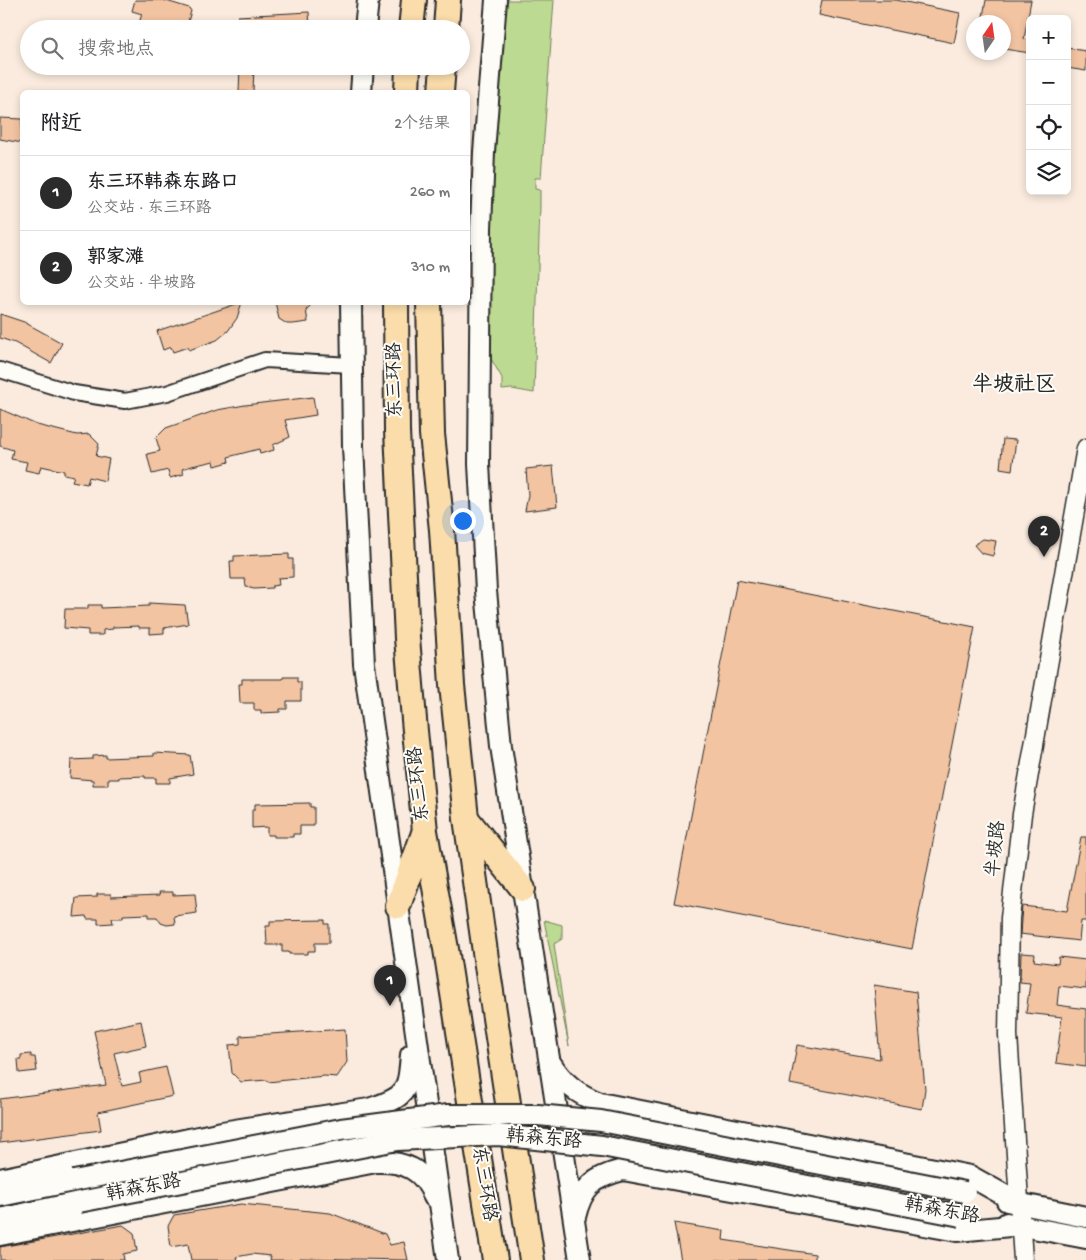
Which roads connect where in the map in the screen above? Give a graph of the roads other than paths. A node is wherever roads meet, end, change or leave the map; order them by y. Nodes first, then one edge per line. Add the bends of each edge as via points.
1 (368, 0) edge
2 (414, 0) edge
3 (448, 0) edge
4 (496, 0) edge
5 (366, 20) edge
6 (412, 20) edge
7 (447, 20) edge
8 (362, 75) edge
9 (408, 75) edge
10 (442, 75) edge
11 (361, 90) edge
12 (407, 90) edge
13 (441, 90) edge
14 (351, 305) edge
15 (396, 305) edge
16 (429, 305) edge
17 (351, 365) junction
18 (0, 370) edge
19 (1086, 448) edge
20 (466, 818) junction
21 (425, 831) junction
22 (523, 889) junction
23 (398, 906) junction
24 (414, 1020) junction
25 (548, 1060) junction
26 (1, 1191) edge
27 (1020, 1204) junction
28 (1086, 1217) edge
29 (0, 1219) edge
30 (442, 1221) junction
31 (574, 1221) junction
32 (1021, 1225) junction
33 (0, 1235) edge
34 (1086, 1238) edge
35 (448, 1260) edge
36 (495, 1260) edge
37 (532, 1260) edge
38 (580, 1260) edge
39 (1023, 1260) edge

1 - 5 main road
2 - 6 highway
3 - 7 highway
4 - 22 main road via 481,228 479,464 486,590 501,746
8 - 11 main road
9 - 12 highway
10 - 13 highway
14 - 17 main road
15 - 21 highway, 东三环路 via 397,431 407,638
16 - 20 highway, 东三环路 via 432,434
17 - 18 street via 265,360 168,393 125,401 74,394
17 - 23 main road via 364,664
19 - 27 street, 半坡路 via 1022,814 1010,918 1008,1035
20 - 22 highway
20 - 37 highway, 东三环路
21 - 23 highway
21 - 36 highway, 东三环路
22 - 25 main road
23 - 24 main road
24 - 26 main road via 406,1086 402,1095 392,1101 369,1109 222,1132 27,1174
24 - 30 main road
25 - 27 main road via 569,1087 600,1103 970,1176
25 - 31 main road
26 - 27 main road, 韩森东路, bridge via 74,1182 341,1129 448,1115 538,1114 601,1120
27 - 28 main road, 韩森东路
27 - 32 street, 半坡路
29 - 32 main road, 韩森东路, bridge via 388,1142 498,1135 602,1146
30 - 33 main road via 424,1176 410,1166 394,1161
30 - 35 main road
31 - 32 main road via 579,1198 589,1186 601,1175 623,1170 957,1231
31 - 38 main road
32 - 34 main road, 韩森东路
32 - 39 street, 半坡路

